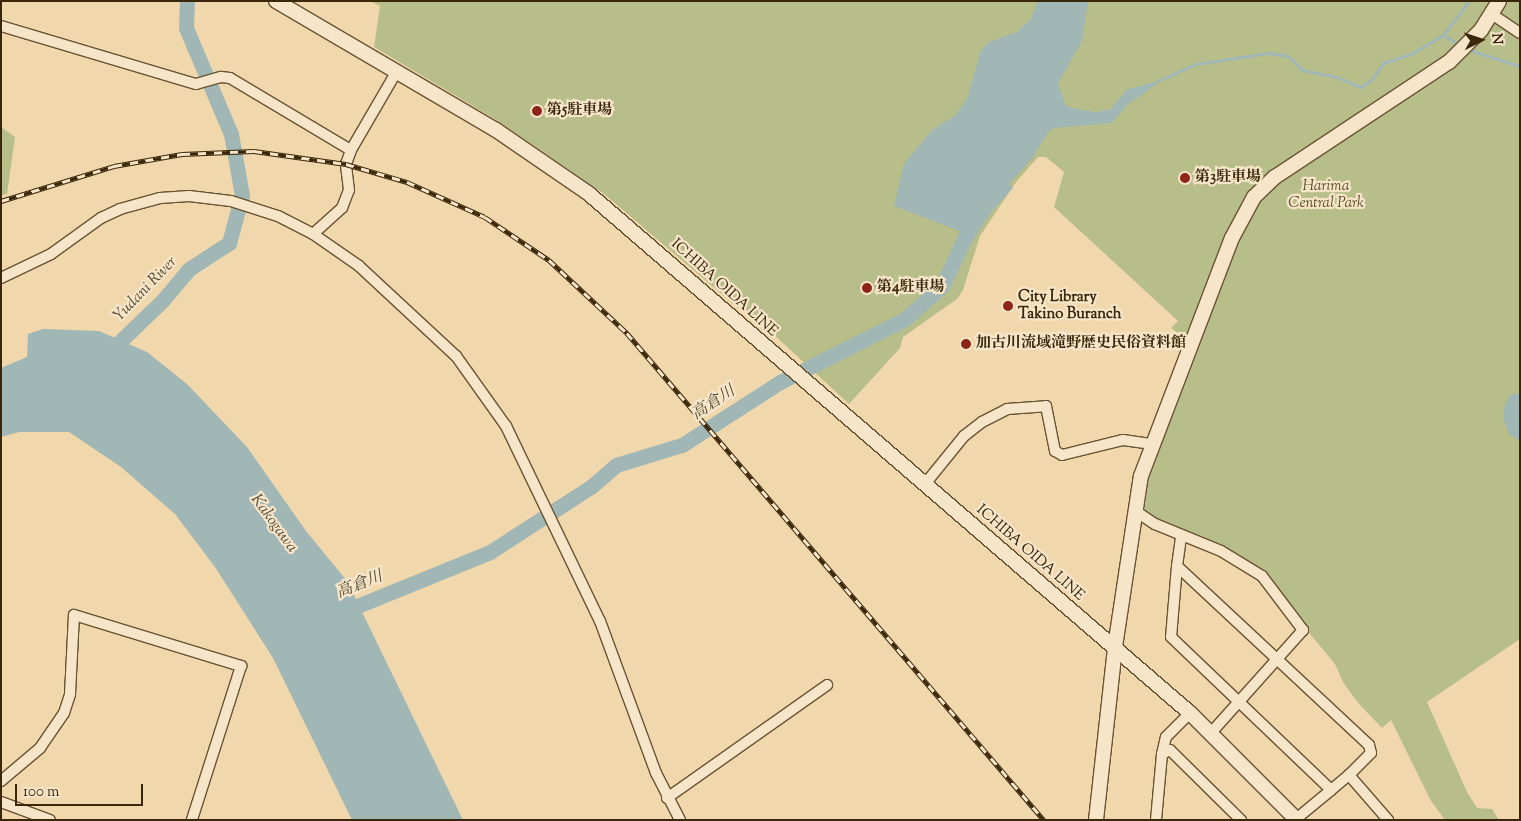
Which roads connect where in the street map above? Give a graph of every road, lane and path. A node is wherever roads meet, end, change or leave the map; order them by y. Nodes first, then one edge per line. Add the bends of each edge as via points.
1 (276, 1) edge
2 (1499, 1) edge
3 (1492, 15) junction
4 (1, 26) edge
5 (1520, 33) edge
6 (396, 71) junction
7 (351, 150) junction
8 (313, 234) junction
9 (1, 278) edge
10 (1151, 444) junction
11 (925, 484) junction
12 (1134, 510) junction
13 (1181, 536) junction
14 (1177, 566) junction
15 (1115, 647) junction
16 (1276, 657) junction
17 (827, 685) dead end
18 (1238, 701) junction
19 (1190, 713) junction
20 (1211, 732) junction
21 (1162, 754) junction
22 (1349, 776) junction
23 (1, 781) edge
24 (1331, 790) junction
25 (667, 798) junction
26 (1, 802) edge
27 (50, 820) edge
28 (192, 820) edge
29 (680, 820) edge
30 (1096, 820) edge
31 (1156, 820) edge
32 (1241, 820) edge
33 (1296, 820) edge
34 (1388, 820) edge

1 - 6 main road, ICHIBA OIDA LINE
2 - 3 main road
3 - 5 street
3 - 10 main road via 1449,62 1291,163 1254,198 1219,266
4 - 7 street via 201,84 222,77 230,78
6 - 7 street
6 - 11 main road, ICHIBA OIDA LINE via 544,161 588,193
7 - 8 street via 346,164 349,190 342,208
8 - 9 street via 245,204 189,196 160,198 101,218 51,254
8 - 25 street via 359,266 456,356 506,426 600,621
10 - 11 street via 1123,440 1062,455 1055,451 1046,406 1007,409 964,436
10 - 12 main road
11 - 15 main road, ICHIBA OIDA LINE
12 - 13 street
12 - 15 main road
13 - 14 street
13 - 16 street via 1221,551 1262,576 1303,630
14 - 16 street
14 - 18 street via 1171,637
15 - 19 main road, ICHIBA OIDA LINE
15 - 30 main road
16 - 18 street
16 - 22 street via 1369,745 1370,753
17 - 25 street
18 - 20 street
18 - 24 street
19 - 20 main road, ICHIBA OIDA LINE
19 - 21 street via 1166,737
20 - 33 main road, ICHIBA OIDA LINE
21 - 31 street
21 - 32 street via 1170,750
22 - 24 street
22 - 34 street
23 - 28 street via 40,748 64,713 70,694 74,615 241,666
24 - 33 street
25 - 29 street
26 - 27 street

